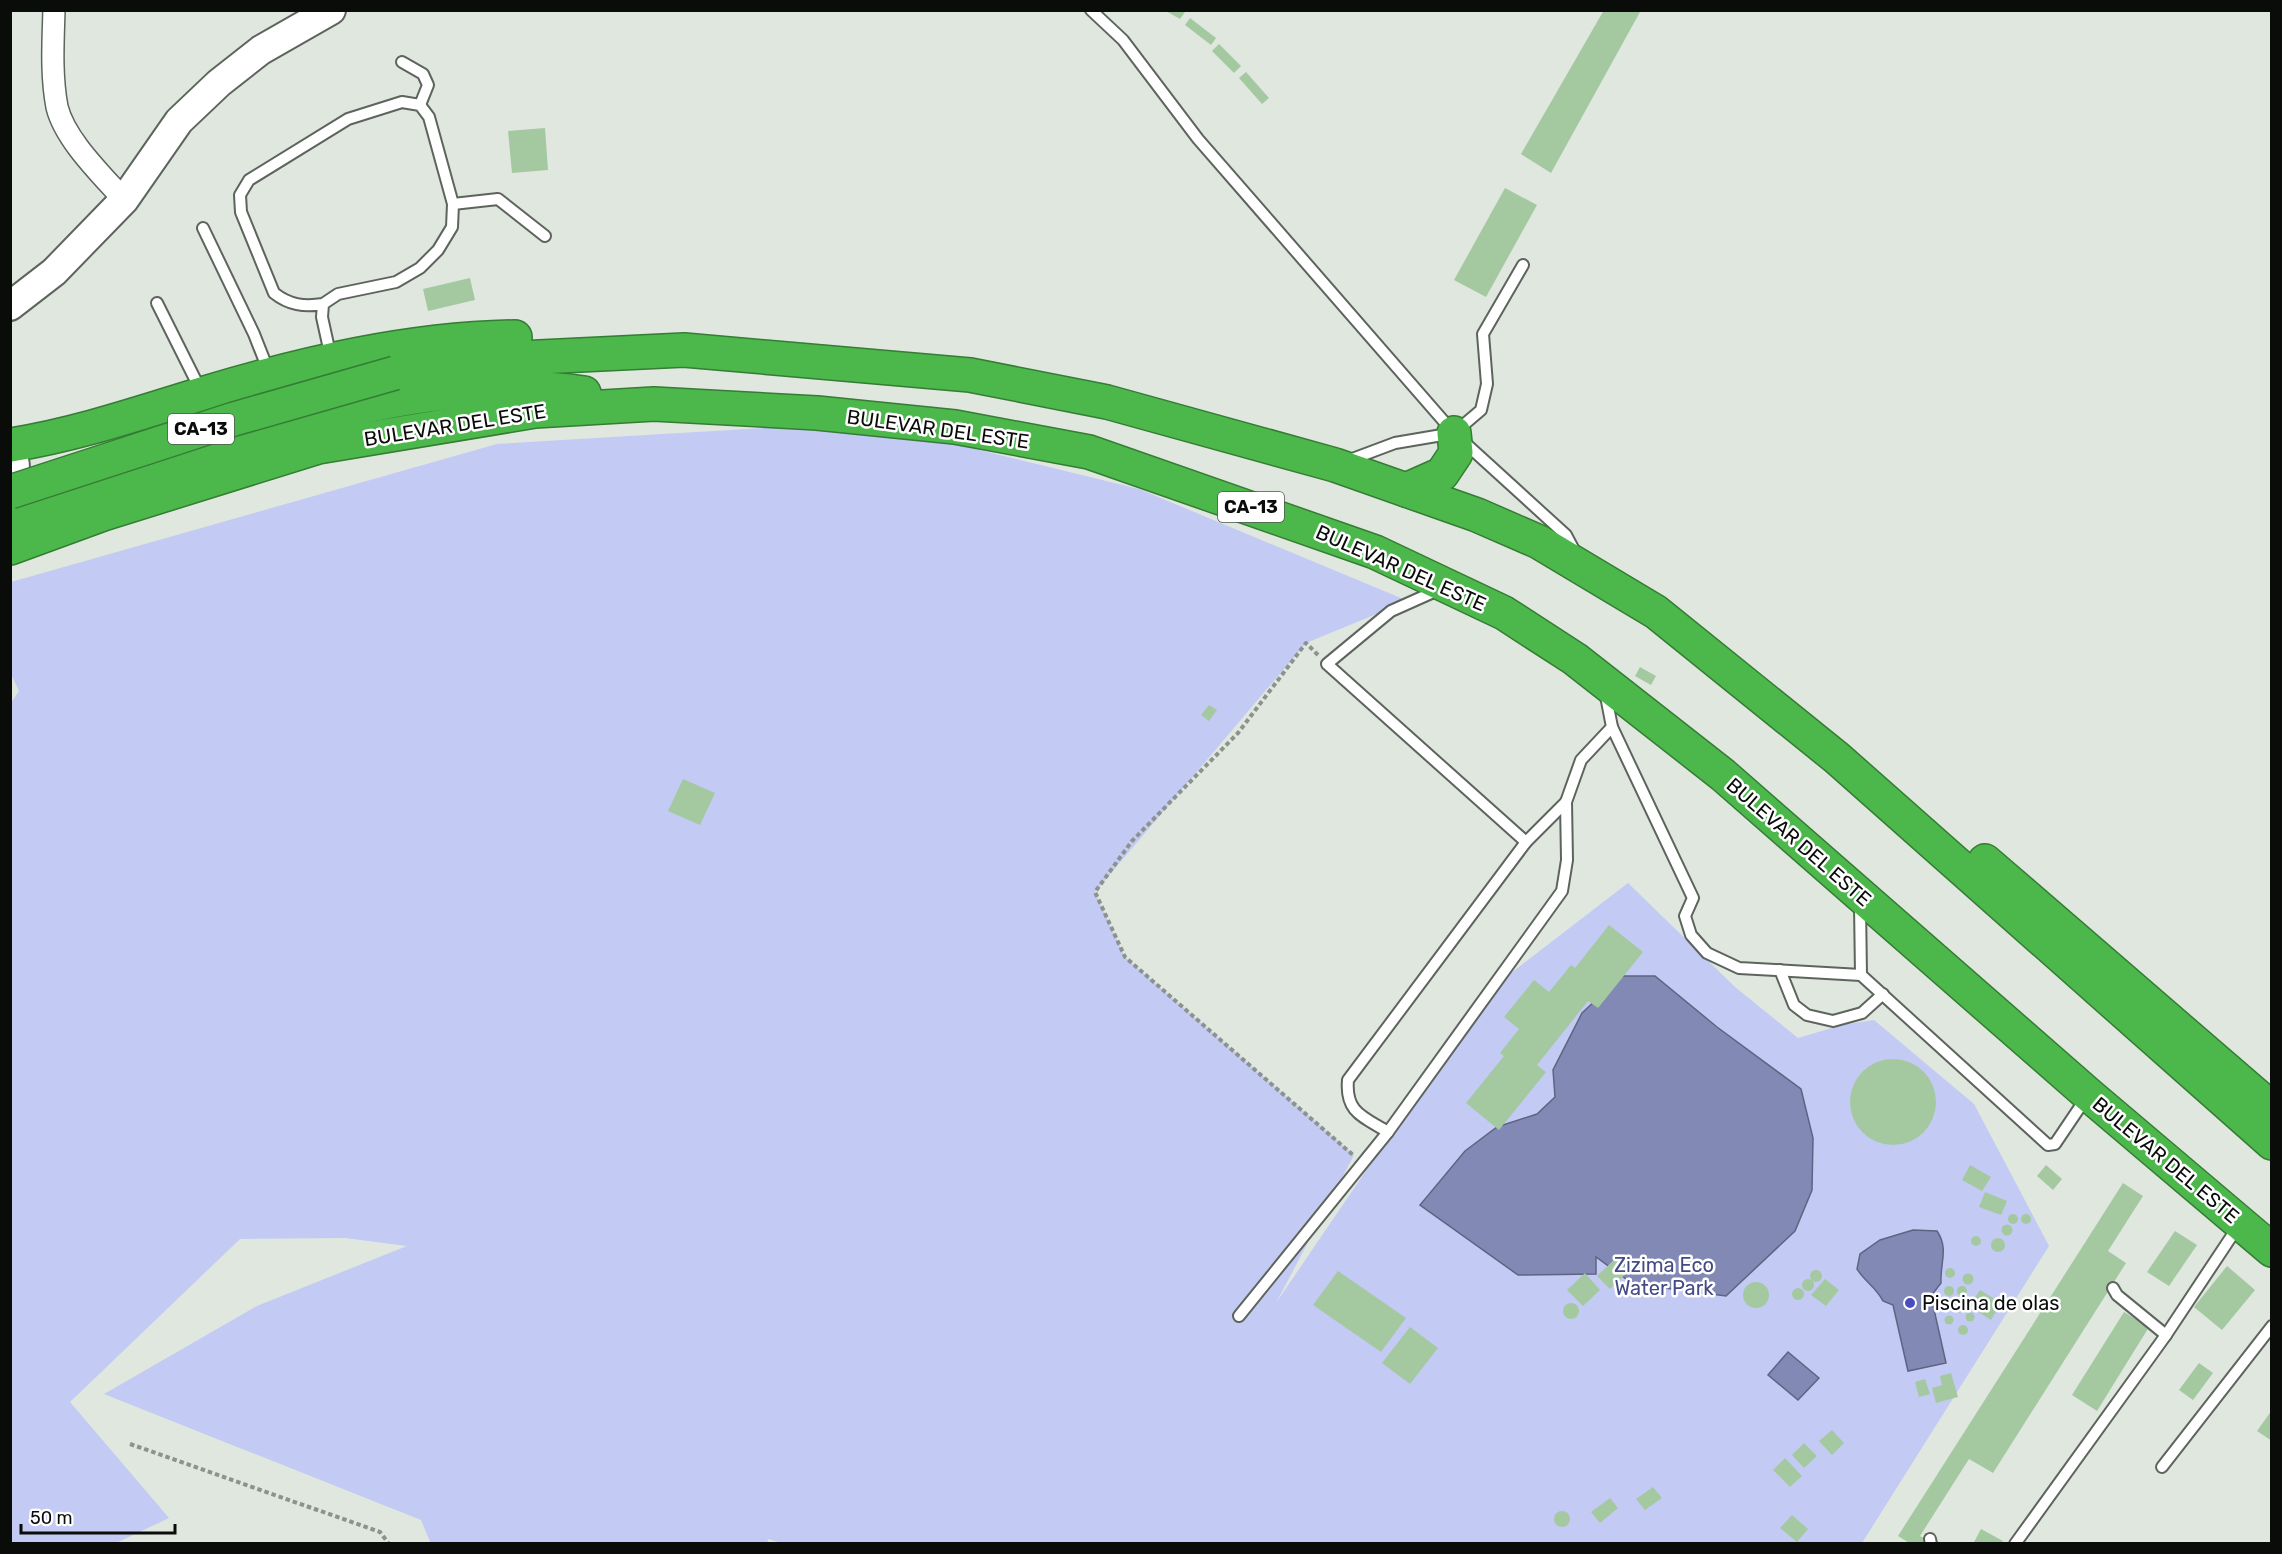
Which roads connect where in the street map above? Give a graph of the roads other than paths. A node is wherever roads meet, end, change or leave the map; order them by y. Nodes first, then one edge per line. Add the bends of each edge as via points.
1 (54, 10) edge
2 (1091, 10) edge
3 (330, 11) edge
4 (402, 62) dead end
5 (420, 105) junction
6 (124, 200) junction
7 (453, 204) junction
8 (203, 228) dead end
9 (545, 236) dead end
10 (1523, 265) dead end
11 (157, 303) dead end
12 (323, 304) junction
13 (10, 306) edge
14 (684, 350) junction
15 (332, 360) junction
16 (270, 375) junction
17 (203, 394) junction
18 (654, 404) junction
19 (106, 424) junction
20 (1454, 433) junction
21 (11, 445) edge
22 (1335, 465) junction
23 (106, 486) junction
24 (1406, 489) junction
25 (10, 492) edge
26 (10, 516) edge
27 (10, 548) edge
28 (1583, 568) junction
29 (1448, 586) junction
30 (1603, 680) junction
31 (1612, 727) junction
32 (1837, 758) junction
33 (1566, 802) junction
34 (1526, 842) junction
35 (1859, 896) junction
36 (1780, 970) junction
37 (1861, 975) junction
38 (1882, 994) junction
39 (2089, 1095) junction
40 (2271, 1109) edge
41 (1388, 1132) junction
42 (2271, 1143) edge
43 (2240, 1224) junction
44 (2271, 1250) edge
45 (2113, 1288) dead end
46 (1239, 1316) dead end
47 (2271, 1326) edge
48 (2166, 1335) junction
49 (2162, 1467) dead end
50 (2014, 1544) edge

1 - 6 street via 52,63 58,109 78,147
2 - 20 lane via 1123,40 1198,139
3 - 6 street via 261,50 219,83 179,121
4 - 5 lane via 423,74 428,84
5 - 7 lane via 429,117
5 - 12 lane via 402,102 348,119 249,180 240,195 241,212 274,293 284,301 306,307
6 - 13 street via 54,272
7 - 9 lane via 498,199
7 - 12 lane via 452,227 438,250 420,268 396,282 338,294
8 - 16 lane
10 - 20 lane via 1483,334 1487,384 1480,410
11 - 17 lane
12 - 15 lane via 322,317
14 - 15 highway via 611,342 495,338 400,346
14 - 22 highway, CA-13 via 970,375 1107,402
14 - 25 highway, CA-13, bridge via 499,359 394,373 234,418
15 - 16 highway
16 - 17 highway
17 - 19 highway
18 - 23 highway via 551,388 480,388 436,394 276,430
18 - 27 highway, BULEVAR DEL ESTE / CA-13 via 535,411 318,447 104,514
18 - 29 highway, BULEVAR DEL ESTE / CA-13 via 817,412 955,427 1089,452 1374,552
19 - 21 highway via 49,440
19 - 23 highway via 80,434 63,447 54,458 52,470 58,482 69,487
20 - 22 lane via 1395,443
20 - 24 highway via 1456,453 1442,474
20 - 28 lane via 1566,535
21 - 25 street via 16,469
22 - 24 highway, CA-13
23 - 26 highway
24 - 28 highway, CA-13 via 1539,542
28 - 32 highway, CA-13 via 1656,612
29 - 30 highway, BULEVAR DEL ESTE / CA-13 via 1504,613
29 - 34 lane via 1391,611 1327,664
30 - 31 lane
30 - 35 highway, BULEVAR DEL ESTE / CA-13 via 1723,775
31 - 33 lane via 1581,760
31 - 36 lane via 1693,898 1685,916 1691,934 1707,953 1739,968
32 - 40 highway via 1983,859
32 - 42 highway, CA-13
33 - 34 lane
33 - 41 lane via 1563,891
34 - 41 lane via 1348,1080 1347,1093 1353,1111
35 - 37 lane
35 - 39 highway, BULEVAR DEL ESTE / CA-13
36 - 37 lane
36 - 38 lane via 1794,1005 1807,1016 1833,1021 1862,1013
37 - 38 lane
38 - 39 lane via 2048,1145 2055,1144
39 - 43 highway, BULEVAR DEL ESTE / CA-13
41 - 46 lane
43 - 44 highway, BULEVAR DEL ESTE / CA-13
43 - 48 lane
45 - 48 lane via 2116,1295
47 - 49 lane
48 - 50 lane

